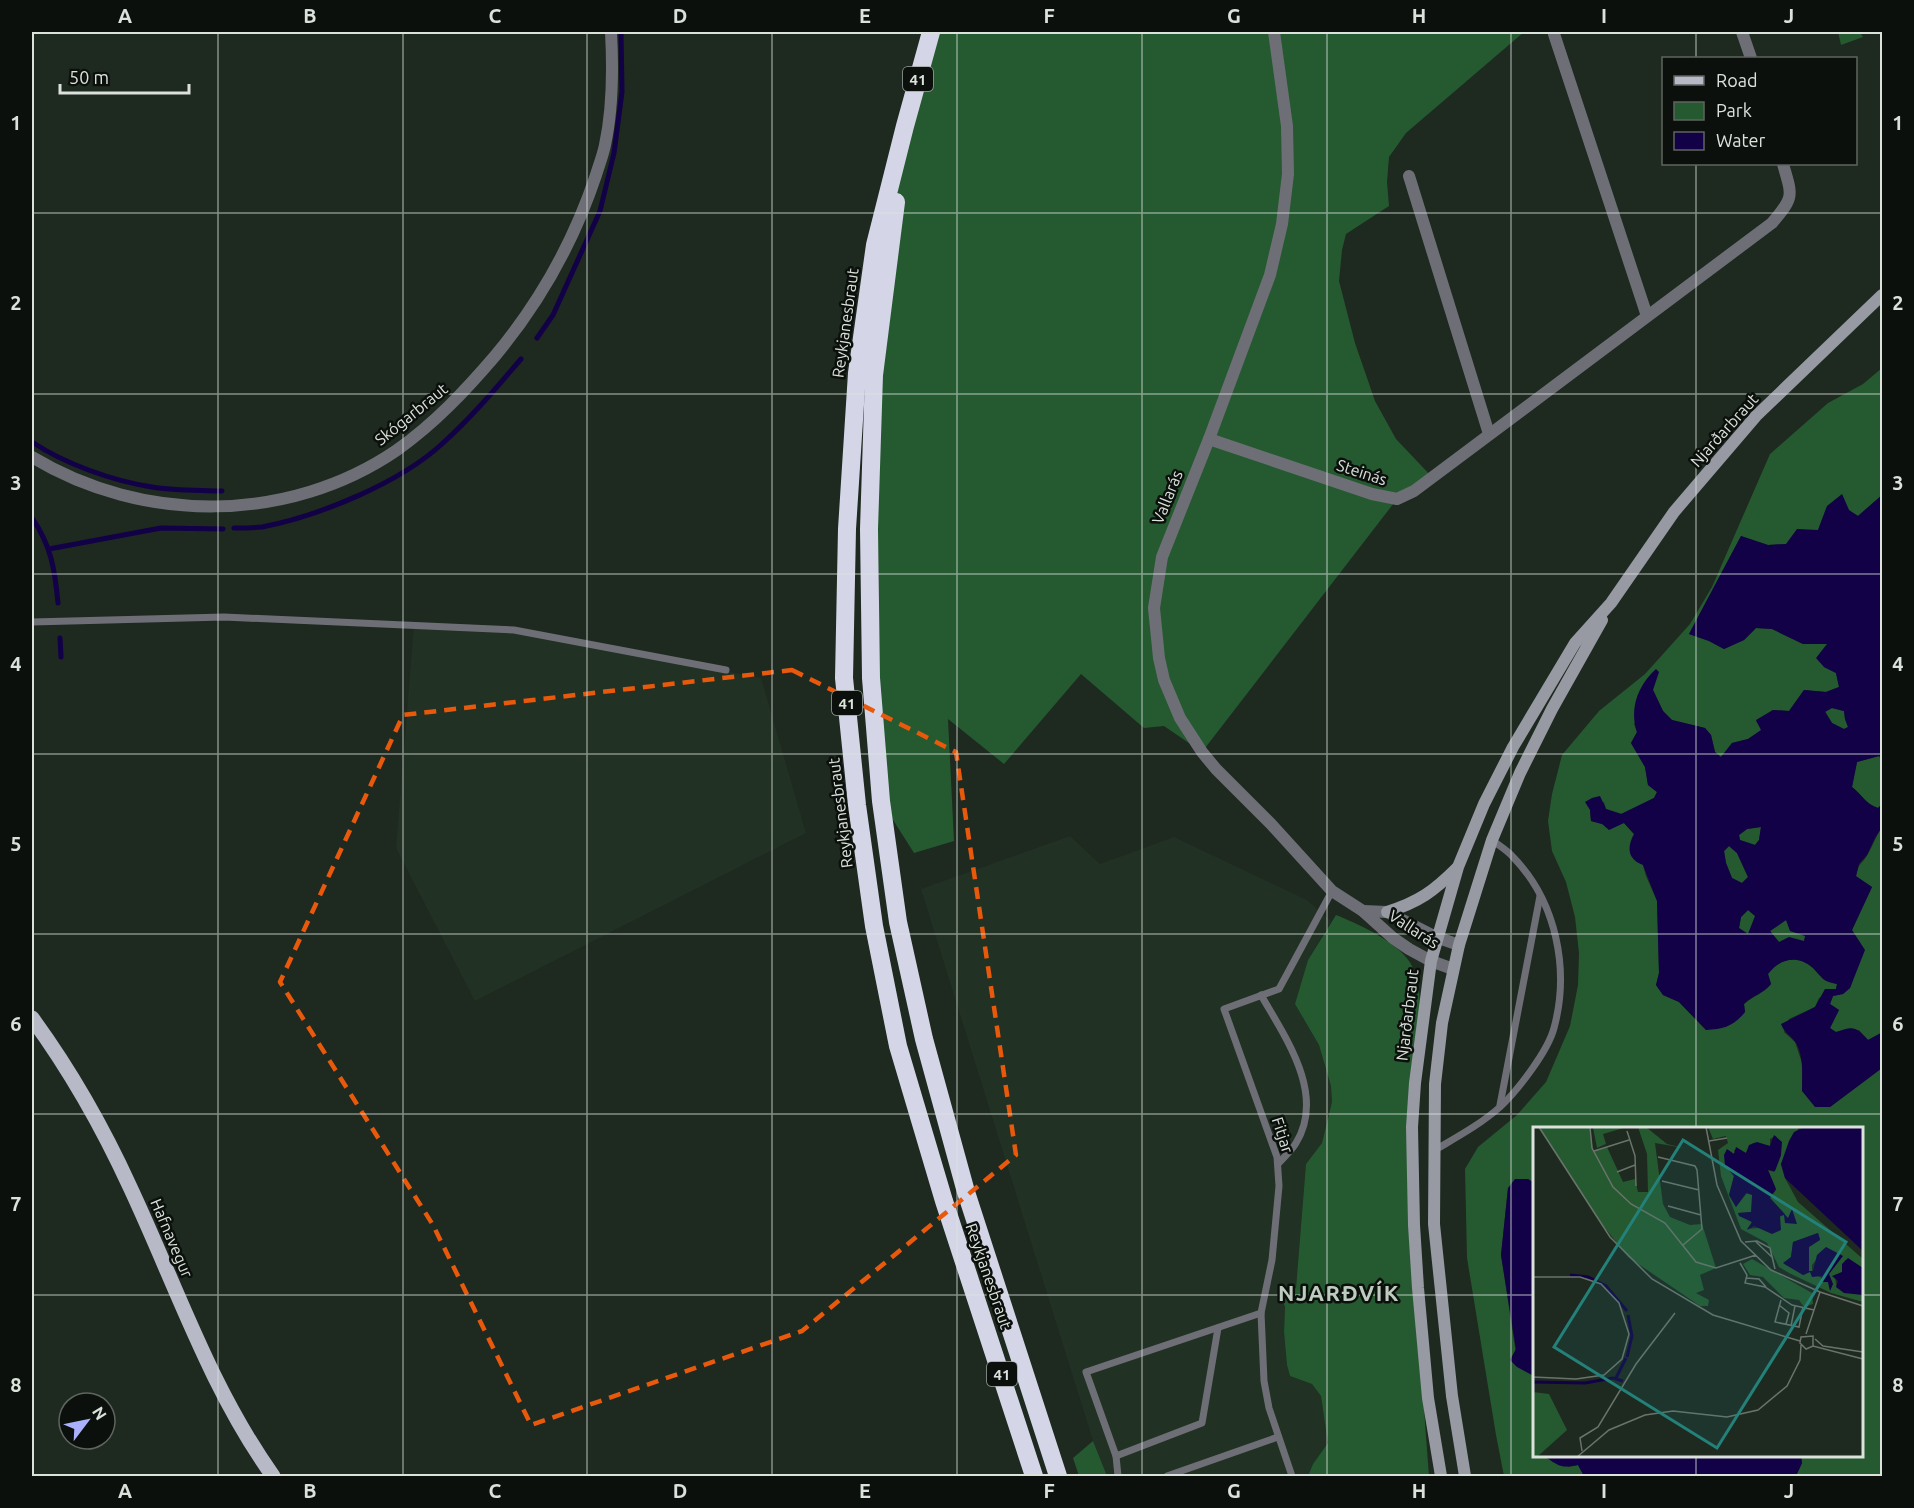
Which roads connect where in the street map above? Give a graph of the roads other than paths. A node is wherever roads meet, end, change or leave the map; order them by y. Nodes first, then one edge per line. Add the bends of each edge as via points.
1 (610, 32) edge
2 (931, 32) edge
3 (1274, 32) edge
4 (1742, 32) edge
5 (1554, 34) dead end
6 (1751, 57) edge
7 (905, 126) junction
8 (1783, 165) edge
9 (1409, 176) dead end
10 (1882, 296) edge
11 (1647, 316) junction
12 (1489, 434) junction
13 (1209, 439) junction
14 (32, 457) edge
15 (1611, 603) junction
16 (32, 622) edge
17 (726, 670) dead end
18 (1491, 840) junction
19 (1458, 867) junction
20 (1332, 891) junction
21 (1540, 896) junction
22 (1363, 911) junction
23 (1387, 912) junction
24 (1437, 937) junction
25 (1459, 945) junction
26 (1431, 961) junction
27 (1453, 969) junction
28 (1261, 995) junction
29 (32, 1018) edge
30 (1500, 1107) junction
31 (1435, 1150) junction
32 (1278, 1164) junction
33 (1261, 1313) junction
34 (1218, 1328) junction
35 (1278, 1437) junction
36 (1116, 1456) junction
37 (1440, 1475) edge
38 (273, 1476) edge
39 (1034, 1476) edge
40 (1058, 1476) edge
41 (1118, 1476) edge
42 (1167, 1476) edge
43 (1292, 1476) edge
44 (1465, 1476) edge

1 - 14 street, Skógarbraut via 612,80 605,147 587,202 562,256 516,331 437,419 396,450 343,481 317,490 273,501 200,507 121,495 70,477
2 - 7 highway, Reykjanesbraut / 41
3 - 13 street, Vallarás via 1287,126 1288,174 1282,224 1270,275
4 - 6 street
5 - 11 street
7 - 39 highway, Reykjanesbraut / 41 via 875,245 857,373 847,529 844,678 874,926 898,1046
7 - 40 highway, Reykjanesbraut / 41 via 874,375 872,422 871,678 881,801 898,922 924,1040 966,1192
8 - 11 street, Steinás via 1791,192 1786,207 1772,223
9 - 12 street
10 - 15 main road, Njarðarbraut via 1756,416 1674,512
11 - 12 street, Steinás
12 - 13 street, Steinás via 1433,478 1397,499
13 - 20 street, Vallarás via 1158,571 1154,623 1164,680 1180,718 1202,752
15 - 18 main road, Njarðarbraut via 1552,709
15 - 19 main road, Njarðarbraut via 1575,642 1545,692 1484,804
16 - 17 lane via 224,617 514,630
18 - 21 lane via 1513,857
18 - 25 main road, Njarðarbraut
19 - 23 main road via 1424,897
19 - 24 main road, Njarðarbraut
20 - 22 street, Vallarás
20 - 28 lane, Fitjar via 1279,988
21 - 30 lane
21 - 30 lane via 1558,945 1562,974 1554,1030 1521,1084
22 - 23 street, Vallarás
22 - 26 street, Vallarás via 1393,938
23 - 24 street, Vallarás
24 - 25 street, Vallarás
24 - 26 main road, Njarðarbraut
25 - 27 main road, Njarðarbraut
26 - 27 street, Vallarás
26 - 37 main road, Njarðarbraut via 1415,1083 1412,1173 1428,1398
27 - 31 main road, Njarðarbraut via 1435,1084
28 - 32 lane via 1305,1083 1307,1114 1296,1143
28 - 32 lane, Fitjar via 1224,1009
29 - 38 main road, Hafnavegur via 66,1067 109,1143 214,1378
30 - 31 lane
31 - 44 main road, Njarðarbraut via 1434,1224 1452,1396
32 - 33 lane, Fitjar via 1272,1260
33 - 34 lane
33 - 35 lane, Fitjar via 1264,1381
34 - 36 lane via 1202,1423
34 - 36 lane via 1086,1372
35 - 42 lane
35 - 43 lane, Fitjar
36 - 41 lane

